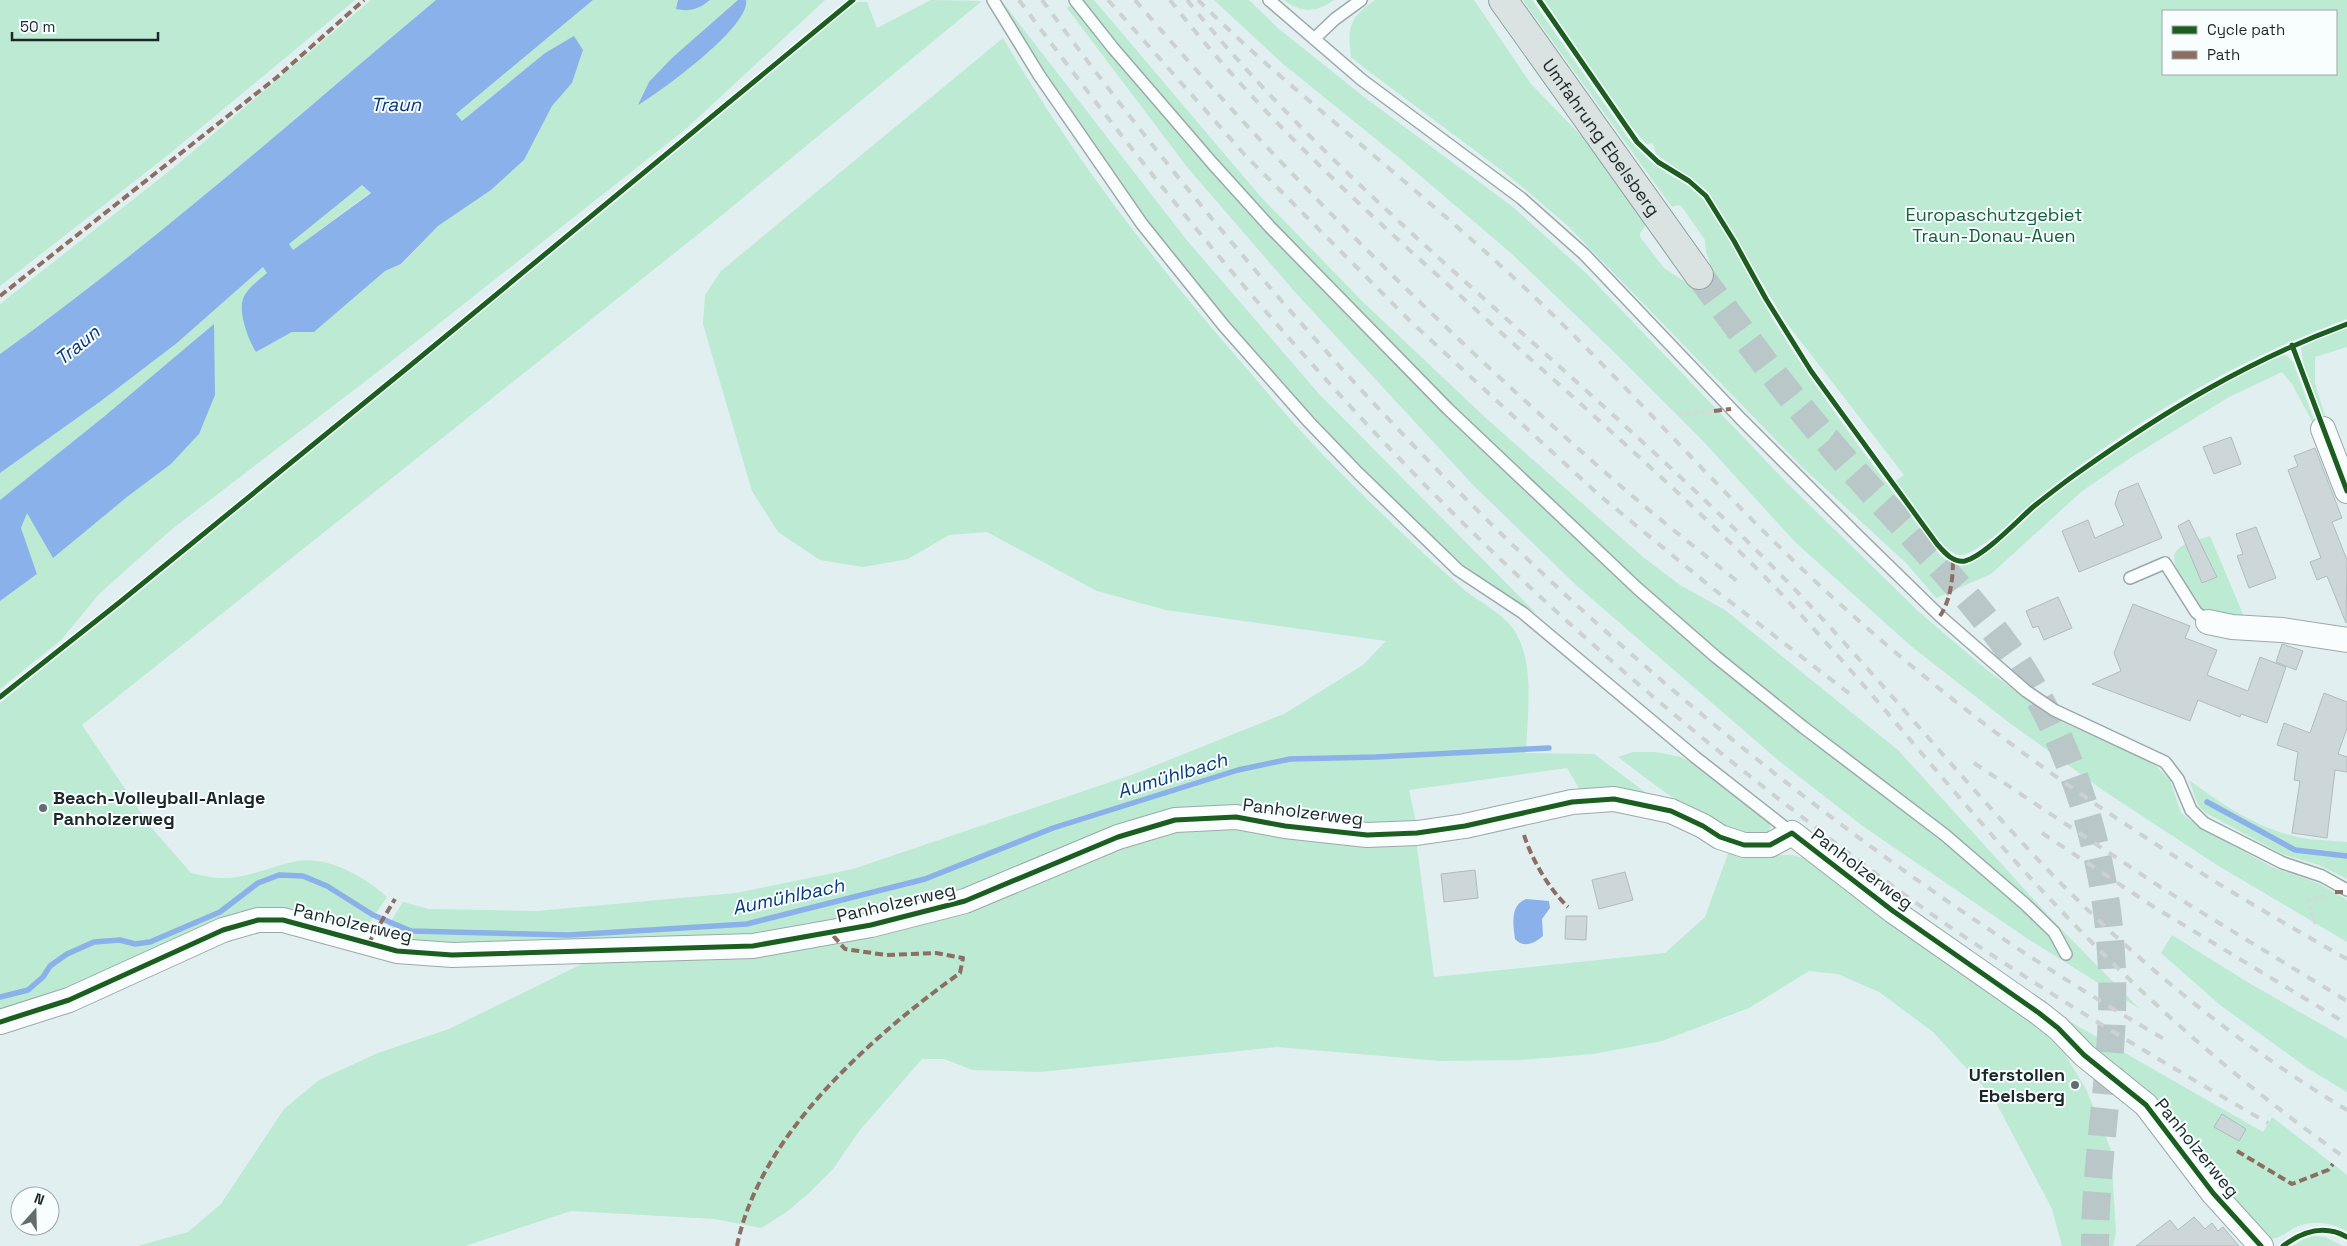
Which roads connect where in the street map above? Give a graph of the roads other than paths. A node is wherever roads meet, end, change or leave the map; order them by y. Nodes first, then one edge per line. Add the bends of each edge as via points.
1 (993, 0) edge
2 (1075, 0) edge
3 (1269, 0) edge
4 (1361, 0) edge
5 (1493, 0) edge
6 (1503, 0) edge
7 (1528, 36) junction
8 (1315, 38) junction
9 (1699, 274) tunnel mouth
10 (2323, 429) dead end
11 (2347, 491) edge
12 (2130, 578) dead end
13 (2208, 622) joint
14 (2347, 640) edge
15 (1792, 833) junction
16 (2347, 890) edge
17 (2066, 954) dead end
18 (0, 1022) edge
19 (2261, 1246) edge

1 - 15 lane via 1039,75 1142,224 1224,326 1345,460 1458,570 1522,613
2 - 17 lane via 1213,164 1448,409 1637,588 1716,656 1803,727 1923,817 2025,904 2054,932
3 - 8 lane
4 - 8 lane
5 - 7 lane
6 - 7 main road, Umfahrung Ebelsberg
7 - 9 main road, Umfahrung Ebelsberg
8 - 16 lane via 1362,80 1521,198 1584,254 1857,535 1940,616 2026,691 2054,710 2165,762 2178,779 2191,810 2204,823 2275,860 2322,876
10 - 11 street
12 - 13 lane via 2165,563 2196,612
13 - 14 street via 2232,628 2282,630
15 - 18 street, Panholzerweg via 1770,845 1744,845 1720,837 1671,811 1614,799 1572,802 1465,826 1417,833 1367,835 1236,817 1175,820 1118,836 966,901 871,925 753,946 452,955 397,951 283,920 258,920 223,930 69,1000
15 - 19 street, Panholzerweg via 1893,911 2039,1013 2129,1089 2146,1105 2213,1192

